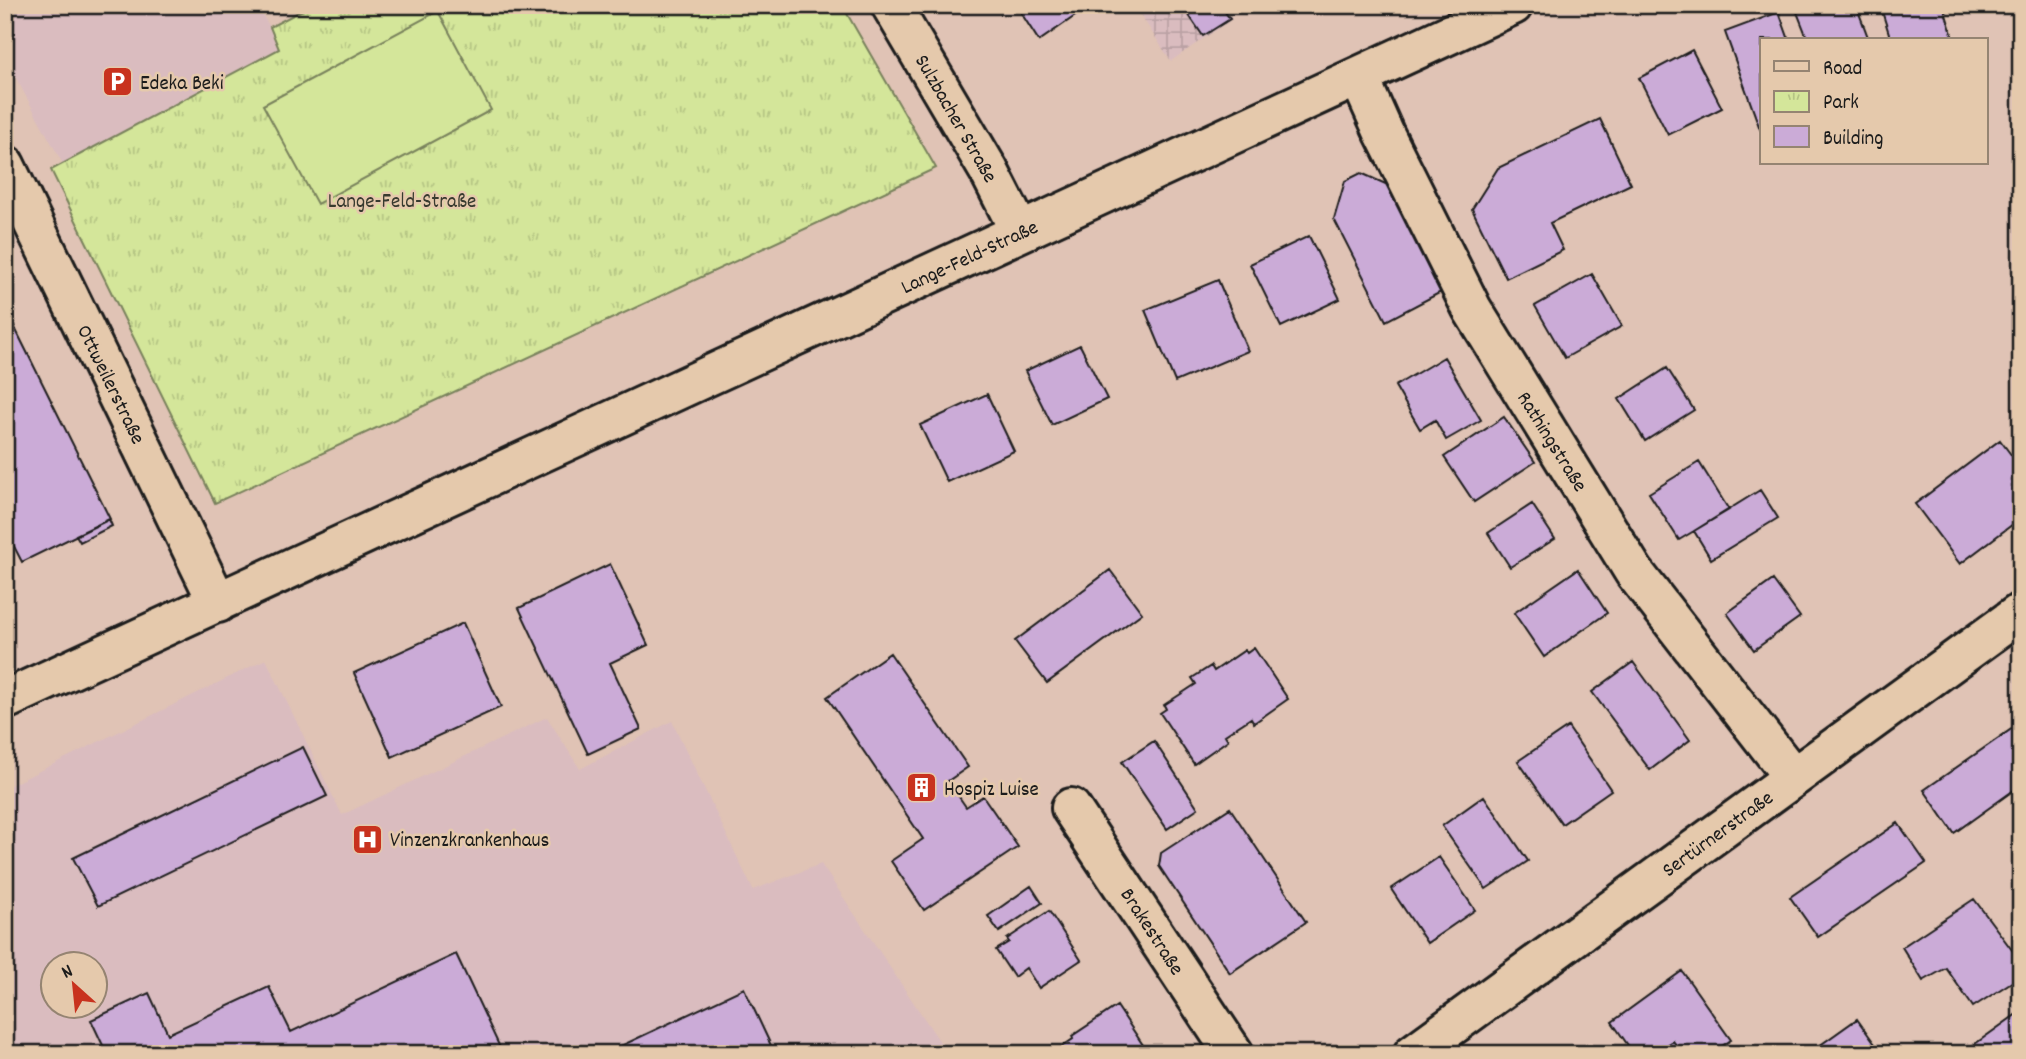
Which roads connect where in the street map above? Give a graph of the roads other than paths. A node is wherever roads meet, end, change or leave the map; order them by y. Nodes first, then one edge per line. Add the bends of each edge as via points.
1 (891, 5) edge
2 (1513, 5) edge
3 (1359, 77) junction
4 (5, 165) edge
5 (1020, 232) junction
6 (218, 603) junction
7 (2021, 612) edge
8 (5, 700) edge
9 (1793, 777) junction
10 (1071, 808) dead end
11 (1234, 1054) edge
12 (1413, 1054) edge

1 - 5 street, Sulzbacher Straße
2 - 3 street, Lange-Feld-Straße
3 - 5 street, Lange-Feld-Straße
3 - 9 street, Rathingstraße via 1472,309 1627,561
4 - 6 street, Ottweilerstraße
5 - 6 street, Lange-Feld-Straße
6 - 8 street, Lange-Feld-Straße
7 - 9 street, Sertürnerstraße
9 - 12 street, Sertürnerstraße
10 - 11 street, Brakestraße

